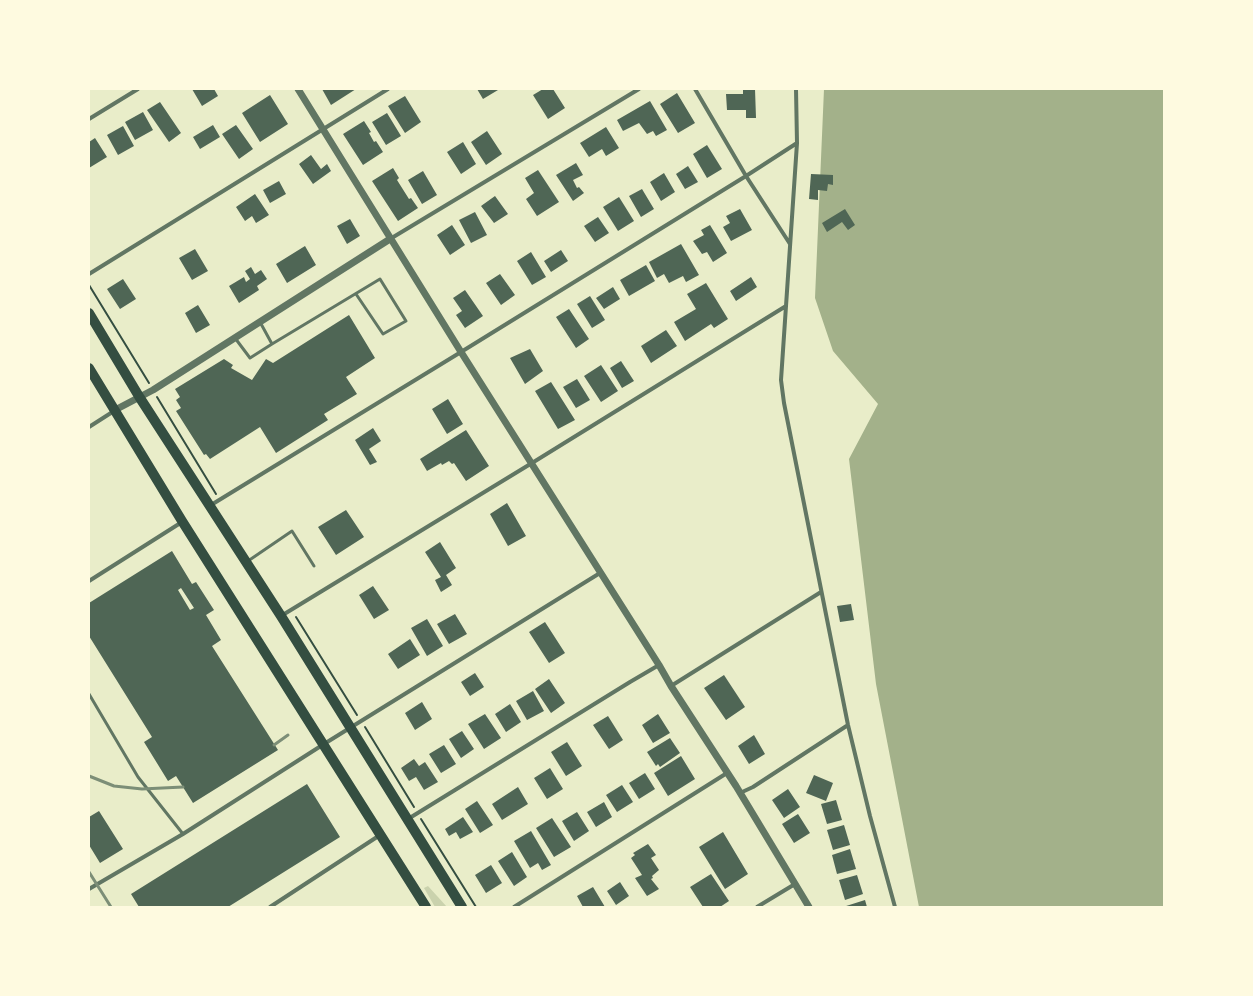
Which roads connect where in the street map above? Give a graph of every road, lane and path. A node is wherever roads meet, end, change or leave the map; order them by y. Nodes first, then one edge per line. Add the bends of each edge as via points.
1 (138, 89) edge
2 (298, 89) edge
3 (388, 89) edge
4 (638, 89) edge
5 (695, 89) edge
6 (796, 89) edge
7 (89, 119) edge
8 (323, 129) junction
9 (797, 143) junction
10 (746, 176) junction
11 (390, 239) junction
12 (790, 244) junction
13 (89, 274) edge
14 (356, 294) junction
15 (786, 306) junction
16 (89, 313) edge
17 (260, 322) junction
18 (235, 338) junction
19 (272, 344) junction
20 (461, 352) junction
21 (89, 368) edge
22 (140, 398) junction
23 (115, 410) junction
24 (89, 427) edge
25 (532, 463) junction
26 (210, 506) junction
27 (182, 521) junction
28 (246, 562) junction
29 (314, 566) dead end
30 (600, 573) junction
31 (89, 581) edge
32 (821, 592) junction
33 (281, 616) junction
34 (659, 665) junction
35 (671, 686) junction
36 (89, 694) edge
37 (848, 725) junction
38 (351, 728) junction
39 (324, 744) junction
40 (727, 773) junction
41 (740, 793) junction
42 (408, 819) junction
43 (183, 834) junction
44 (381, 835) junction
45 (795, 884) junction
46 (89, 889) edge
47 (270, 907) edge
48 (426, 907) edge
49 (462, 907) edge
50 (514, 907) edge
51 (757, 907) edge
52 (810, 907) edge
53 (895, 907) edge

1 - 7 street
2 - 8 street
3 - 8 street
4 - 11 street
5 - 10 street
6 - 9 street
8 - 11 street
8 - 13 street
9 - 10 street
9 - 12 street
10 - 12 street
10 - 20 street
11 - 17 street
11 - 20 street
12 - 15 street
14 - 14 lane via 380,279 406,321 383,334
14 - 19 lane
15 - 25 street
15 - 32 street via 780,380
16 - 22 main road
17 - 18 street
17 - 19 lane
18 - 19 lane via 250,358
18 - 22 street
20 - 25 street
20 - 26 street
21 - 23 main road
22 - 23 street
22 - 26 main road
23 - 24 street
23 - 27 main road
25 - 30 street
25 - 33 street
26 - 28 main road
27 - 31 street
27 - 39 main road
28 - 29 lane via 292,531
28 - 33 main road
30 - 34 street
30 - 38 street
32 - 35 street
32 - 37 street
33 - 38 main road
34 - 35 street
34 - 42 street
35 - 40 street
36 - 43 lane via 138,777
37 - 41 street
37 - 53 street
38 - 39 street
38 - 42 main road
39 - 43 street
39 - 44 main road
40 - 41 street
40 - 50 street
41 - 45 street
42 - 49 main road
43 - 46 street
44 - 47 street
44 - 48 main road
45 - 51 street
45 - 52 street

